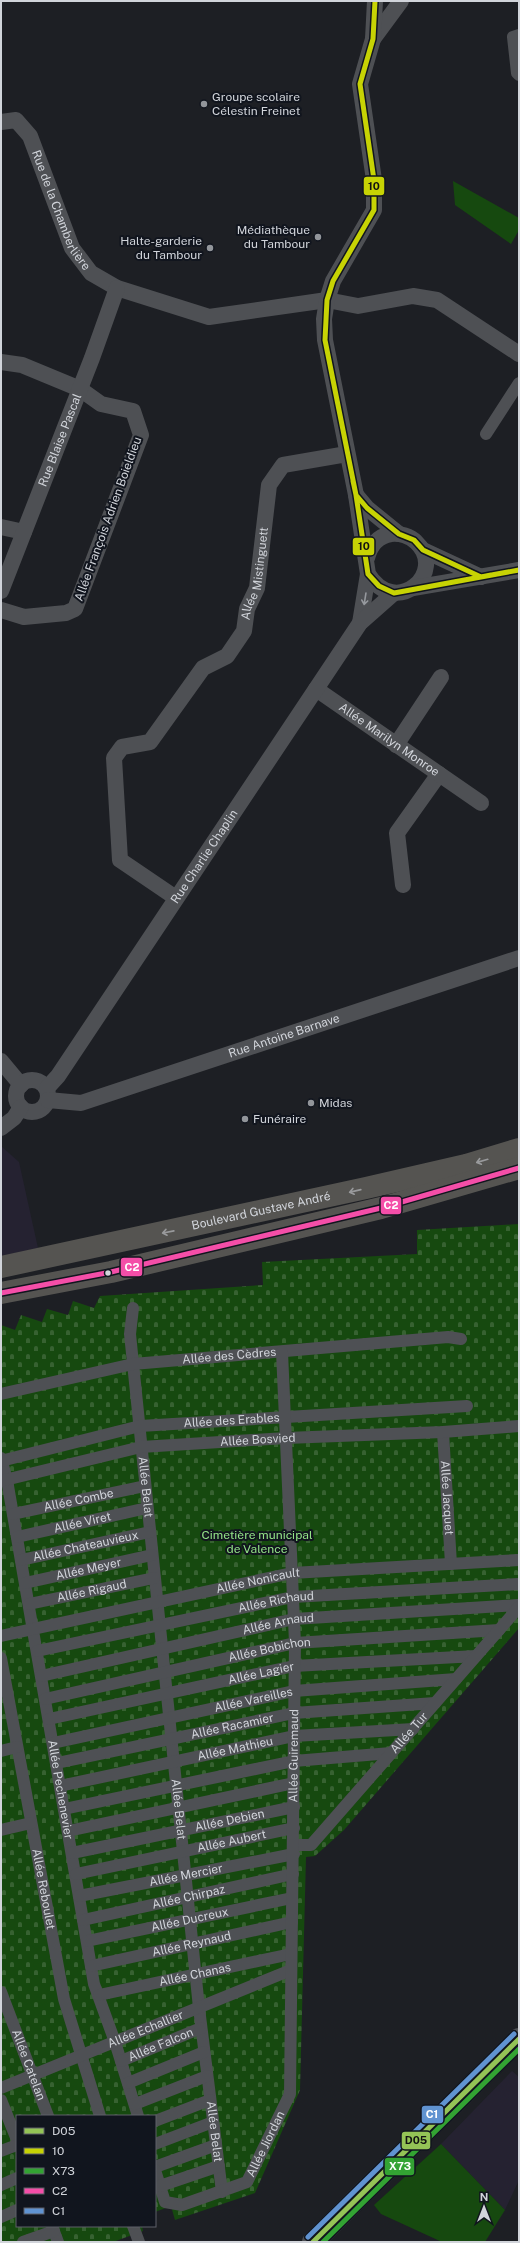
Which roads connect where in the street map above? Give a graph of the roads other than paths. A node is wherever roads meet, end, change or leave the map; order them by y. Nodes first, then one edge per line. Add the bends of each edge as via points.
1 (376, 1) edge
2 (402, 1) edge
3 (519, 35) edge
4 (373, 39) junction
5 (519, 74) edge
6 (1, 122) edge
7 (117, 288) junction
8 (327, 300) junction
9 (519, 354) edge
10 (1, 362) edge
11 (519, 383) edge
12 (80, 389) junction
13 (486, 434) dead end
14 (347, 454) junction
15 (356, 495) junction
16 (1, 527) edge
17 (24, 532) junction
18 (399, 534) junction
19 (423, 550) junction
20 (367, 558) junction
21 (519, 570) edge
22 (368, 574) junction
23 (481, 577) junction
24 (413, 588) junction
25 (1, 591) edge
26 (394, 594) junction
27 (1, 610) edge
28 (360, 623) junction
29 (441, 677) dead end
30 (316, 689) junction
31 (396, 744) junction
32 (439, 774) junction
33 (481, 802) dead end
34 (403, 885) dead end
35 (176, 898) junction
36 (519, 958) edge
37 (1, 1061) edge
38 (21, 1084) junction
39 (47, 1094) junction
40 (21, 1107) junction
41 (1, 1128) edge
42 (519, 1149) edge
43 (519, 1168) edge
44 (1, 1267) edge
45 (1, 1293) edge
46 (133, 1308) dead end
47 (461, 1339) dead end
48 (282, 1352) junction
49 (133, 1364) junction
50 (1, 1394) edge
51 (467, 1406) dead end
52 (285, 1417) junction
53 (140, 1426) junction
54 (519, 1426) edge
55 (443, 1432) junction
56 (286, 1438) junction
57 (141, 1447) junction
58 (1, 1460) edge
59 (4, 1481) edge
60 (145, 1486) junction
61 (147, 1508) junction
62 (13, 1514) junction
63 (150, 1532) junction
64 (17, 1537) junction
65 (152, 1555) junction
66 (21, 1560) junction
67 (519, 1560) edge
68 (451, 1564) junction
69 (292, 1573) junction
70 (154, 1578) junction
71 (25, 1583) junction
72 (519, 1584) edge
73 (293, 1596) junction
74 (156, 1603) junction
75 (29, 1604) junction
76 (519, 1606) edge
77 (294, 1620) junction
78 (159, 1625) junction
79 (33, 1629) junction
80 (499, 1630) junction
81 (1, 1636) edge
82 (295, 1643) junction
83 (161, 1649) junction
84 (37, 1651) junction
85 (476, 1656) junction
86 (1, 1658) edge
87 (294, 1666) junction
88 (2, 1671) edge
89 (164, 1672) junction
90 (41, 1676) junction
91 (456, 1679) junction
92 (294, 1691) junction
93 (166, 1694) junction
94 (45, 1699) junction
95 (435, 1703) junction
96 (294, 1713) junction
97 (168, 1718) junction
98 (49, 1719) junction
99 (412, 1729) junction
100 (294, 1736) junction
101 (171, 1739) junction
102 (53, 1743) junction
103 (17, 1747) junction
104 (1, 1751) edge
105 (391, 1753) junction
106 (294, 1761) junction
107 (173, 1762) junction
108 (56, 1763) junction
109 (294, 1783) junction
110 (60, 1786) junction
111 (175, 1786) junction
112 (294, 1807) junction
113 (178, 1808) junction
114 (64, 1809) junction
115 (31, 1823) junction
116 (294, 1828) junction
117 (1, 1830) edge
118 (180, 1830) junction
119 (68, 1831) junction
120 (294, 1850) junction
121 (182, 1852) junction
122 (72, 1853) junction
123 (76, 1874) junction
124 (293, 1874) junction
125 (185, 1876) junction
126 (79, 1896) junction
127 (187, 1897) junction
128 (292, 1898) junction
129 (83, 1920) junction
130 (189, 1920) junction
131 (292, 1922) junction
132 (87, 1942) junction
133 (192, 1944) junction
134 (291, 1954) junction
135 (91, 1966) junction
136 (290, 1970) junction
137 (195, 1974) junction
138 (1, 1992) edge
139 (98, 1995) junction
140 (198, 2008) junction
141 (201, 2028) junction
142 (519, 2039) edge
143 (115, 2042) junction
144 (204, 2052) junction
145 (82, 2055) junction
146 (121, 2060) junction
147 (32, 2076) junction
148 (207, 2076) junction
149 (128, 2083) junction
150 (1, 2088) edge
151 (290, 2094) joint
152 (1, 2100) edge
153 (210, 2100) junction
154 (137, 2110) edge
155 (48, 2115) edge
156 (100, 2115) edge
157 (4, 2118) edge
158 (156, 2121) edge
159 (213, 2122) junction
160 (16, 2138) edge
161 (156, 2144) edge
162 (16, 2145) edge
163 (216, 2145) junction
164 (1, 2152) edge
165 (219, 2166) junction
166 (156, 2169) edge
167 (156, 2172) edge
168 (16, 2178) edge
169 (1, 2185) edge
170 (160, 2186) junction
171 (222, 2192) junction
172 (16, 2210) edge
173 (1, 2217) edge
174 (134, 2227) edge
175 (54, 2233) edge
176 (23, 2242) edge
177 (139, 2242) edge
178 (313, 2242) edge

1 - 4 street
2 - 4 street
3 - 5 street via 513,37
4 - 8 street via 360,84 374,180 374,210 342,261
6 - 7 street, Rue de la Chamberlière via 16,120 30,136 72,248 91,273
7 - 8 street, Rue de la Chamberlière via 209,317
7 - 12 street, Rue Blaise Pascal
8 - 9 street, Rue de la Chamberlière via 358,306 413,296 437,300
8 - 14 street via 325,340
10 - 12 street via 22,365
11 - 13 street
12 - 17 street, Rue Blaise Pascal
12 - 27 street, Allée François Adrien Boieldieu via 101,404 133,411 141,435 75,609 66,613 24,618
14 - 15 street
14 - 35 street, Allée Mistinguett via 284,465 269,486 257,588 247,610 244,631 227,656 203,668 150,742 122,747 114,758 120,860
15 - 18 street via 367,508
15 - 20 street
16 - 17 street
17 - 25 street, Rue Blaise Pascal
18 - 19 street via 414,540
18 - 20 street via 390,534 374,543
19 - 23 street
19 - 24 street via 426,567 422,579
20 - 22 street
21 - 23 street
22 - 26 street via 374,584
22 -> 28 street, Rue Charlie Chaplin
23 - 24 street
24 - 26 street
26 - 28 street, Rue Charlie Chaplin
28 - 30 street, Rue Charlie Chaplin
29 - 31 street
30 - 31 street, Allée Marilyn Monroe
30 - 35 street, Rue Charlie Chaplin
31 - 32 street, Allée Marilyn Monroe
32 - 33 street
32 - 34 street, Allée Marilyn Monroe via 397,833
35 - 39 street, Rue Charlie Chaplin
36 - 39 street, Rue Antoine Barnave via 81,1103
37 - 38 street
38 - 39 street via 32,1079 41,1082
38 - 40 street via 16,1096
39 - 40 street via 41,1110 32,1112
40 - 41 street via 14,1118
42 -> 44 main road, Boulevard Gustave André via 466,1165 366,1188
43 - 45 main road, Boulevard Gustave André via 381,1208 111,1272
46 - 49 street, Allée Belat via 130,1334
47 - 48 street, Allée des Cèdres via 448,1337
48 - 49 street, Allée des Cèdres
48 - 52 street, Allée Guiremaud
49 - 50 street, Allée des Cèdres
49 - 53 street, Allée Belat
51 - 52 street, Allée des Erables
52 - 53 street, Allée des Erables
52 - 56 street, Allée Guiremaud
53 - 57 street, Allée Belat
53 - 58 street, Allée des Erables
54 - 55 street, Allée Bosvied
55 - 56 street, Allée Bosvied
55 - 68 street, Allée Jacquet
56 - 57 street, Allée Bosvied
56 - 69 street, Allée Guiremaud
57 - 59 street, Allée Bosvied
57 - 60 street, Allée Belat
58 - 59 street, Allée Pechenevier
59 - 62 street, Allée Pechenevier
60 - 61 street, Allée Belat
60 - 62 street, Allée Combe
61 - 63 street, Allée Belat
61 - 64 street, Allée Viret
62 - 64 street, Allée Pechenevier
63 - 65 street, Allée Belat
63 - 66 street, Allée Chateauvieux
64 - 66 street, Allée Pechenevier
65 - 70 street, Allée Belat
65 - 71 street, Allée Meyer
66 - 71 street, Allée Pechenevier
67 - 68 street, Allée Nonicault
68 - 69 street, Allée Nonicault
69 - 73 street, Allée Guiremaud
69 - 74 street, Allée Nonicault
70 - 74 street, Allée Belat
70 - 75 street, Allée Rigaud
71 - 75 street, Allée Pechenevier
72 - 73 street, Allée Richaud
73 - 77 street, Allée Guiremaud
73 - 78 street, Allée Richaud
74 - 78 street, Allée Belat
74 - 79 street, Allée Nonicault
75 - 79 street, Allée Pechenevier
76 - 77 street, Allée Arnaud
76 - 80 street, Allée Tur
77 - 82 street, Allée Guiremaud
77 - 83 street, Allée Arnaud
78 - 83 street, Allée Belat
78 - 84 street, Allée Richaud
79 - 81 street, Allée Nonicault
79 - 84 street, Allée Pechenevier
80 - 82 street, Allée Bobichon
80 - 85 street, Allée Tur
82 - 87 street, Allée Guiremaud
82 - 89 street, Allée Bobichon
83 - 89 street, Allée Belat
83 - 90 street, Allée Arnaud
84 - 90 street, Allée Pechenevier
85 - 87 street, Allée Lagier
85 - 91 street, Allée Tur
86 - 88 street, Allée Reboulet
87 - 92 street, Allée Guiremaud
87 - 93 street, Allée Lagier
88 - 103 street, Allée Reboulet
89 - 93 street, Allée Belat
89 - 94 street, Allée Bobichon
90 - 94 street, Allée Pechenevier
91 - 92 street, Allée Vareilles
91 - 95 street, Allée Tur
92 - 96 street, Allée Guiremaud
92 - 97 street, Allée Vareilles
93 - 97 street, Allée Belat
93 - 98 street, Allée Lagier
94 - 98 street, Allée Pechenevier
95 - 96 street, Allée Racamier
95 - 99 street, Allée Tur
96 - 100 street, Allée Guiremaud
96 - 101 street, Allée Racamier
97 - 101 street, Allée Belat
97 - 102 street, Allée Vareilles
98 - 102 street, Allée Pechenevier
99 - 100 street, Allée Mathieu
99 - 105 street, Allée Tur
100 - 106 street, Allée Guiremaud
100 - 107 street, Allée Mathieu
101 - 107 street, Allée Belat
101 - 108 street, Allée Racamier
102 - 108 street, Allée Pechenevier
103 - 104 street
103 - 115 street, Allée Reboulet
105 - 106 street
105 - 120 street, Allée Tur via 311,1845
106 - 109 street, Allée Guiremaud
106 - 111 street
107 - 110 street, Allée Mathieu
107 - 111 street, Allée Belat
108 - 110 street, Allée Pechenevier
109 - 112 street, Allée Guiremaud
109 - 113 street
110 - 114 street, Allée Pechenevier
111 - 113 street, Allée Belat
111 - 114 street
112 - 116 street, Allée Guiremaud
112 - 118 street, Allée Debien
113 - 118 street, Allée Belat
113 - 119 street
114 - 119 street, Allée Pechenevier
115 - 117 street
115 - 145 street, Allée Reboulet via 64,1999
116 - 120 street, Allée Guiremaud
116 - 121 street, Allée Aubert
118 - 121 street, Allée Belat
118 - 122 street, Allée Debien
119 - 122 street, Allée Pechenevier
120 - 124 street, Allée Guiremaud
120 - 125 street, Allée Mercier
121 - 123 street, Allée Aubert
121 - 125 street, Allée Belat
122 - 123 street, Allée Pechenevier
123 - 126 street, Allée Pechenevier
124 - 127 street, Allée Chirpaz
124 - 128 street, Allée Guiremaud
125 - 126 street, Allée Mercier
125 - 127 street, Allée Belat
126 - 129 street, Allée Pechenevier
127 - 129 street, Allée Chirpaz
127 - 130 street, Allée Belat
128 - 130 street, Allée Ducreux
128 - 131 street, Allée Guiremaud
129 - 132 street, Allée Pechenevier
130 - 132 street, Allée Ducreux
130 - 133 street, Allée Belat
131 - 133 street, Allée Reynaud
131 - 134 street, Allée Guiremaud
132 - 135 street, Allée Pechenevier
133 - 135 street, Allée Reynaud
133 - 137 street, Allée Belat
134 - 136 street, Allée Guiremaud
134 - 137 street, Allée Chanas
135 - 139 street, Allée Pechenevier
136 - 140 street, Allée Echallier
136 - 151 street, Allée Guiremaud
137 - 139 street, Allée Chanas
137 - 140 street, Allée Belat
138 - 147 street, Allée Catelan
139 - 143 street, Allée Pechenevier
140 - 141 street, Allée Belat
140 - 143 street, Allée Echallier
141 - 144 street, Allée Belat
141 - 146 street, Allée Falcon
142 - 178 main road
143 - 145 street, Allée Echallier
143 - 146 street, Allée Pechenevier
144 - 148 street, Allée Belat
144 - 149 street
145 - 147 street, Allée Echallier
145 - 156 street, Allée Reboulet
146 - 149 street, Allée Pechenevier
147 - 150 street, Allée Echallier
147 - 155 street, Allée Catelan
148 - 153 street, Allée Belat
148 - 154 street
149 - 154 street, Allée Pechenevier
151 - 171 street, Allée Jiordan via 247,2182
152 - 157 street
153 - 158 street
153 - 159 street, Allée Belat
157 - 160 street
159 - 161 street
159 - 163 street, Allée Belat
162 - 164 street
163 - 165 street, Allée Belat
163 - 166 street
165 - 170 street
165 - 171 street, Allée Belat
167 - 170 street
168 - 169 street
170 - 171 street, Allée Jiordan via 165,2202 182,2205
172 - 173 street
174 - 177 street
175 - 176 street

